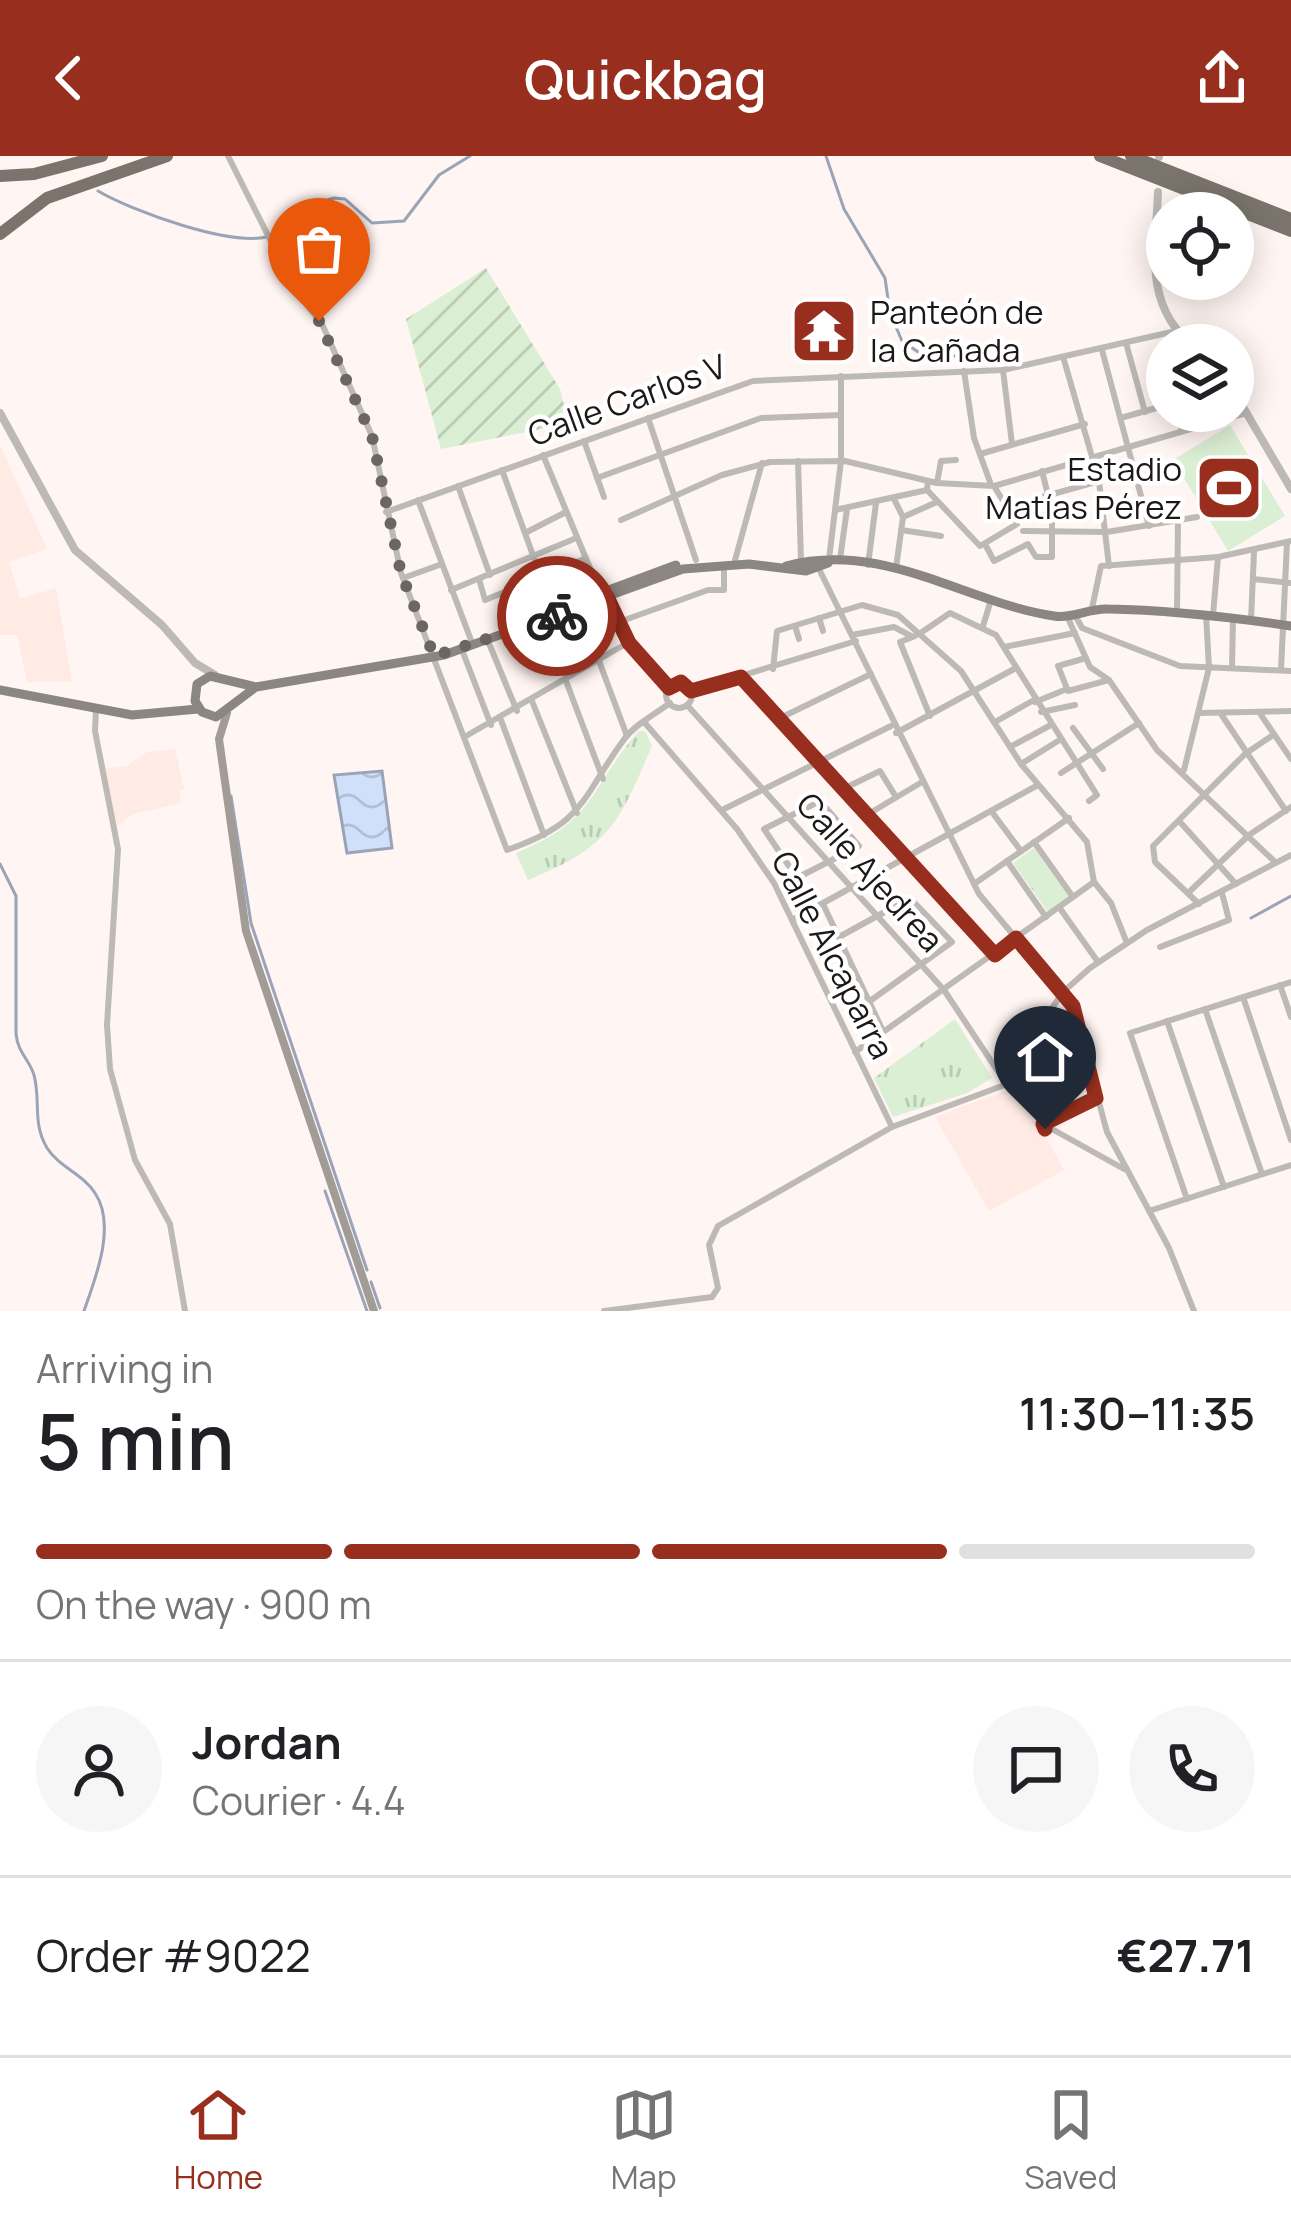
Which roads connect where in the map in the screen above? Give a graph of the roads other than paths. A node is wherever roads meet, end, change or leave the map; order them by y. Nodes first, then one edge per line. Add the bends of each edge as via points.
1 (102, 156) edge
2 (167, 156) edge
3 (229, 156) edge
4 (1100, 156) edge
5 (1131, 156) edge
6 (0, 176) edge
7 (1291, 219) edge
8 (1291, 231) edge
9 (0, 234) edge
10 (1146, 338) edge
11 (1126, 343) junction
12 (1102, 350) junction
13 (1064, 360) junction
14 (1003, 370) junction
15 (964, 371) junction
16 (841, 376) junction
17 (1145, 412) joint
18 (0, 413) edge
19 (841, 415) junction
20 (648, 418) junction
21 (1123, 418) junction
22 (1085, 424) junction
23 (1254, 427) edge
24 (1179, 432) edge
25 (584, 441) junction
26 (1012, 444) junction
27 (1130, 446) junction
28 (662, 453) junction
29 (980, 454) junction
30 (544, 455) junction
31 (1093, 455) junction
32 (841, 460) junction
33 (956, 460) dead end
34 (798, 461) junction
35 (762, 463) junction
36 (502, 470) junction
37 (1042, 470) junction
38 (597, 478) junction
39 (1099, 481) junction
40 (992, 484) junction
41 (931, 485) junction
42 (458, 486) junction
43 (1291, 489) edge
44 (677, 495) junction
45 (1048, 495) junction
46 (604, 496) dead end
47 (894, 499) junction
48 (418, 500) junction
49 (876, 502) junction
50 (937, 502) junction
51 (1007, 507) junction
52 (847, 508) junction
53 (835, 510) junction
54 (385, 513) junction
55 (564, 513) junction
56 (902, 517) junction
57 (1197, 517) dead end
58 (621, 520) dead end
59 (1178, 522) junction
60 (1149, 526) junction
61 (1020, 527) junction
62 (901, 530) junction
63 (1053, 531) junction
64 (525, 532) junction
65 (1107, 532) junction
66 (941, 536) dead end
67 (574, 538) junction
68 (1289, 542) edge
69 (985, 544) junction
70 (1254, 551) junction
71 (1218, 556) junction
72 (534, 558) junction
73 (584, 559) junction
74 (696, 560) junction
75 (1181, 560) junction
76 (730, 562) junction
77 (442, 564) junction
78 (801, 565) junction
79 (825, 565) junction
80 (868, 565) junction
81 (1109, 566) junction
82 (896, 568) junction
83 (490, 574) junction
84 (406, 577) junction
85 (478, 579) junction
86 (544, 579) junction
87 (1253, 579) junction
88 (1288, 583) edge
89 (452, 590) junction
90 (604, 595) junction
91 (992, 597) junction
92 (1092, 608) junction
93 (560, 609) junction
94 (840, 611) junction
95 (1177, 611) junction
96 (1071, 615) junction
97 (1210, 615) junction
98 (819, 618) junction
99 (1233, 618) junction
100 (1251, 620) junction
101 (619, 622) junction
102 (1287, 625) edge
103 (795, 626) junction
104 (983, 626) junction
105 (823, 631) dead end
106 (1075, 633) junction
107 (918, 634) junction
108 (854, 638) junction
109 (799, 639) dead end
110 (471, 640) junction
111 (488, 641) junction
112 (629, 643) junction
113 (1004, 647) junction
114 (462, 650) junction
115 (434, 656) junction
116 (1086, 658) junction
117 (599, 661) junction
118 (195, 663) junction
119 (773, 668) junction
120 (1016, 668) junction
121 (1209, 668) junction
122 (1232, 669) junction
123 (1291, 670) edge
124 (1280, 671) junction
125 (872, 674) junction
126 (215, 675) junction
127 (741, 677) junction
128 (1109, 680) junction
129 (566, 681) junction
130 (231, 683) junction
131 (256, 687) junction
132 (196, 688) junction
133 (669, 688) junction
134 (977, 688) junction
135 (1067, 689) junction
136 (0, 690) edge
137 (691, 691) junction
138 (532, 701) junction
139 (1035, 701) junction
140 (670, 704) junction
141 (687, 705) junction
142 (1075, 705) dead end
143 (178, 708) junction
144 (231, 708) junction
145 (96, 709) junction
146 (517, 711) junction
147 (1291, 711) edge
148 (202, 712) junction
149 (1041, 712) junction
150 (1259, 712) junction
151 (1198, 713) junction
152 (1221, 714) junction
153 (930, 716) junction
154 (778, 719) junction
155 (501, 720) junction
156 (644, 722) junction
157 (995, 722) junction
158 (1139, 724) junction
159 (491, 725) junction
160 (1049, 726) junction
161 (1073, 728) dead end
162 (894, 729) junction
163 (1274, 735) junction
164 (627, 736) junction
165 (466, 737) junction
166 (219, 739) junction
167 (1058, 741) junction
168 (1010, 747) junction
169 (1091, 752) junction
170 (1245, 754) junction
171 (1291, 759) edge
172 (818, 763) junction
173 (1021, 764) junction
174 (1075, 764) junction
175 (1103, 770) dead end
176 (1184, 771) junction
177 (1061, 773) dead end
178 (602, 779) junction
179 (922, 782) junction
180 (1038, 785) junction
181 (764, 790) junction
182 (841, 790) junction
183 (1207, 793) junction
184 (896, 796) junction
185 (1089, 802) dead end
186 (1288, 809) edge
187 (722, 810) junction
188 (992, 812) junction
189 (577, 813) junction
190 (788, 816) junction
191 (865, 816) junction
192 (1069, 818) junction
193 (1180, 822) junction
194 (544, 835) junction
195 (948, 836) junction
196 (1249, 836) junction
197 (1034, 842) junction
198 (1021, 851) junction
199 (1291, 855) edge
200 (907, 860) junction
201 (1007, 861) junction
202 (827, 863) junction
203 (1276, 863) junction
204 (1219, 864) junction
205 (1094, 882) junction
206 (974, 884) junction
207 (1236, 884) junction
208 (851, 890) junction
209 (1222, 892) junction
210 (1188, 893) junction
211 (1072, 897) junction
212 (823, 904) junction
213 (1199, 904) junction
214 (1059, 907) junction
215 (876, 917) junction
216 (1046, 917) junction
217 (793, 920) junction
218 (838, 937) junction
219 (1016, 938) junction
220 (1127, 943) junction
221 (1160, 947) dead end
222 (995, 955) junction
223 (1098, 962) junction
224 (921, 965) junction
225 (1291, 982) edge
226 (1280, 986) junction
227 (944, 990) junction
228 (1061, 993) junction
229 (1243, 997) junction
230 (870, 1001) junction
231 (1205, 1009) junction
232 (1291, 1017) edge
233 (1167, 1021) junction
234 (884, 1032) junction
235 (855, 1052) junction
236 (1005, 1082) junction
237 (1096, 1098) junction
238 (892, 1126) junction
239 (1291, 1140) edge
240 (1291, 1165) edge
241 (1127, 1172) junction
242 (1262, 1174) junction
243 (1224, 1187) junction
244 (1186, 1199) junction
245 (1149, 1211) junction
246 (185, 1311) edge
247 (374, 1311) edge
248 (604, 1311) edge
249 (1194, 1311) edge

1 - 6 highway
2 - 9 highway via 46,198
3 - 54 street via 358,401
4 - 8 highway
5 - 7 highway
10 - 11 street, Calle Carlos V
11 - 12 street, Calle Carlos V
11 - 17 street
12 - 13 street, Calle Carlos V
12 - 21 street
13 - 14 street, Calle Carlos V
13 - 22 street
14 - 15 street, Calle Carlos V
14 - 26 street
15 - 16 street, Calle Carlos V
15 - 29 street
16 - 19 street
16 - 20 street, Calle Carlos V via 753,381
17 - 21 street
18 - 118 street via 75,550
19 - 28 street via 761,418
19 - 32 street
20 - 25 street, Calle Carlos V
20 - 28 street
21 - 27 street
22 - 26 street
22 - 31 street
23 - 43 street
24 - 27 street
25 - 30 street, Calle Carlos V
25 - 38 street
26 - 29 street
27 - 31 street
27 - 60 street
28 - 38 street
28 - 44 street
29 - 40 street
30 - 36 street, Calle Carlos V
30 - 55 street
31 - 37 street
31 - 39 street
32 - 34 street
32 - 41 street
32 - 53 street
33 - 41 street via 941,461
34 - 35 street
34 - 78 street
35 - 44 street
35 - 76 street
36 - 42 street, Calle Carlos V
36 - 64 street
37 - 40 street
37 - 45 street
38 - 46 street
39 - 45 street
39 - 65 street
40 - 41 street
40 - 51 street
41 - 47 street
41 - 50 street
42 - 48 street, Calle Carlos V
42 - 83 street
44 - 58 street
44 - 74 street
45 - 51 street
45 - 63 street
47 - 49 street
47 - 56 street
48 - 54 street, Calle Carlos V
48 - 77 street
49 - 52 street
49 - 80 street
50 - 56 street
50 - 69 street
51 - 61 street
52 - 53 street
52 - 79 street
53 - 79 street
54 - 84 street
55 - 64 street
55 - 67 street
56 - 62 street
57 - 59 street
59 - 60 street
59 - 75 street
60 - 65 street
61 - 63 street
61 - 69 street
62 - 66 street
62 - 82 street
63 - 65 street
63 - 69 street via 1052,556 1036,557 1028,544 994,561
64 - 72 street
65 - 81 street
67 - 72 street
67 - 73 street
68 - 70 street
68 - 88 street
70 - 71 street
70 - 87 street
71 - 75 street
71 - 97 street
72 - 83 street
72 - 86 street
73 - 86 street
73 - 90 street
74 - 76 main road
74 - 90 main road
75 - 81 street
75 - 95 street
76 - 78 main road
76 - 90 main road
76 - 101 street via 724,590
77 - 84 street
77 - 89 street
78 - 79 main road
79 - 80 main road
79 - 94 street
80 - 82 main road
81 - 92 street via 1097,569
82 - 91 main road
83 - 85 street
84 - 115 street
85 - 86 street via 485,600
85 - 89 street
86 - 93 street
87 - 88 street
87 - 100 street
88 - 102 street
89 - 110 street
90 - 93 main road
90 - 101 street
90 - 111 main road
91 - 96 main road
91 - 104 street
92 - 95 main road
92 - 96 main road
93 - 110 main road
94 - 98 street
94 - 107 street via 862,605 898,616
94 - 108 street
95 - 97 main road
96 - 106 street
96 - 121 street via 1082,628 1180,666
97 - 99 main road
97 - 121 street
98 - 103 street
98 - 105 street
99 - 100 main road
99 - 122 street
100 - 102 main road
101 - 112 street
102 - 124 street
103 - 109 street
103 - 119 street via 777,631
104 - 107 street via 950,613
104 - 113 street
106 - 113 street
106 - 116 street
107 - 108 street via 894,627
107 - 134 street
107 - 153 street via 900,642
108 - 119 street
108 - 125 street
110 - 115 main road
111 - 114 main road
111 - 146 street
112 - 117 street
112 - 133 street
113 - 120 street
114 - 115 main road
114 - 159 street
115 - 131 main road
115 - 165 street
116 - 128 street
116 - 135 street via 1058,666
117 - 129 street
117 - 164 street
118 - 126 street
118 - 132 street
119 - 127 street
120 - 134 street
120 - 139 street
121 - 122 street
121 - 151 street
122 - 124 street
123 - 124 street
125 - 154 street
125 - 162 street
126 - 130 main road
126 - 132 main road
127 - 137 street
127 - 154 street
128 - 135 street
128 - 158 street
129 - 138 street
129 - 178 street
130 - 131 main road
130 - 144 main road
131 - 144 main road
132 - 143 main road
132 - 148 main road
133 - 137 street via 681,682
133 - 140 street
134 - 153 street
134 - 157 street
135 - 139 street
136 - 145 main road
137 - 141 street
138 - 146 street
138 - 189 street
139 - 149 street
139 - 157 street
140 - 141 street
140 - 156 street
141 - 181 street, Calle Ajedrea
142 - 149 street
143 - 145 main road via 132,715
143 - 148 main road
144 - 148 main road
144 - 166 main road
145 - 246 street via 119,868 110,1069 136,1160 170,1225
146 - 155 street
147 - 150 street
148 - 166 main road
149 - 160 street
150 - 152 street
150 - 163 street
151 - 152 street
151 - 176 street
152 - 170 street
153 - 162 street
154 - 172 street
155 - 159 street
155 - 194 street
156 - 164 street
156 - 187 street, Calle Alcaparra
157 - 168 street
158 - 169 street
158 - 176 street
159 - 165 street
160 - 167 street
160 - 168 street
161 - 169 street
162 - 172 street
162 - 179 street
163 - 170 street
163 - 171 street
164 - 178 street
165 - 194 street via 507,850
166 - 247 main road via 246,931
167 - 173 street
167 - 174 street
168 - 173 street
169 - 174 street
169 - 175 street
170 - 183 street
170 - 186 street
172 - 181 street
172 - 182 street
173 - 180 street
174 - 177 street
174 - 185 street via 1097,795
176 - 183 street
178 - 189 street
179 - 184 street
179 - 195 street
180 - 188 street
180 - 192 street
181 - 187 street
181 - 190 street, Calle Ajedrea
182 - 184 street via 880,771
182 - 191 street
183 - 193 street
183 - 196 street
184 - 191 street
186 - 196 street
187 - 217 street, Calle Alcaparra
188 - 195 street
188 - 198 street
189 - 194 street
190 - 202 street, Calle Ajedrea
190 - 202 street via 764,829 797,878
190 - 202 street via 820,801 860,846
191 - 200 street
192 - 197 street
192 - 205 street via 1087,842
193 - 204 street
193 - 210 street via 1153,846 1155,862
195 - 200 street
195 - 206 street
196 - 203 street
196 - 204 street
197 - 198 street
197 - 211 street
198 - 201 street
199 - 203 street
200 - 208 street
200 - 222 street
201 - 206 street
201 - 216 street
202 - 208 street, Calle Ajedrea
203 - 207 street
204 - 207 street
204 - 210 street
205 - 211 street
205 - 220 street
206 - 219 street
207 - 209 street
208 - 212 street
208 - 215 street, Calle Ajedrea
209 - 213 street
209 - 221 street via 1229,920
210 - 213 street
211 - 214 street
212 - 217 street
212 - 218 street
213 - 220 street
214 - 216 street
214 - 223 street
215 - 218 street
215 - 224 street, Calle Ajedrea
215 - 224 street via 910,898 952,942
216 - 219 street
217 - 235 street, Calle Alcaparra
218 - 230 street
219 - 222 street
219 - 228 street
220 - 223 street
222 - 227 street
223 - 228 street
224 - 227 street, Calle Ajedrea
224 - 230 street
225 - 226 street
226 - 229 street
226 - 232 street
227 - 234 street
227 - 236 street, Calle Ajedrea
228 - 236 street
228 - 237 street via 1073,1006
229 - 231 street
229 - 239 street
230 - 234 street
231 - 233 street
231 - 242 street
233 - 243 street
233 - 244 street via 1130,1034
234 - 235 street
235 - 238 street, Calle Alcaparra
236 - 238 street
237 - 241 street
237 - 241 street via 1043,1124
238 - 248 street via 718,1226 709,1245 718,1288 712,1297
240 - 242 street
241 - 245 street
242 - 243 street
243 - 244 street
244 - 245 street
245 - 249 street

